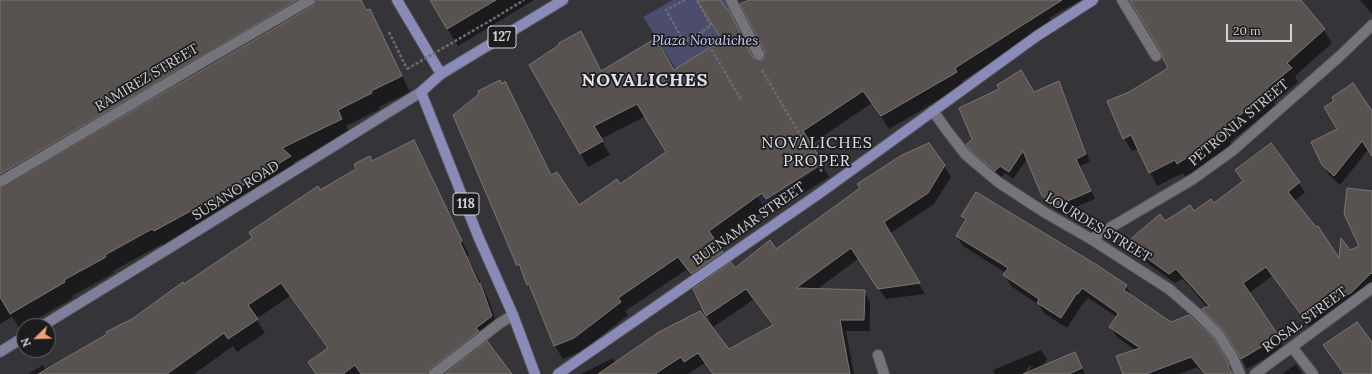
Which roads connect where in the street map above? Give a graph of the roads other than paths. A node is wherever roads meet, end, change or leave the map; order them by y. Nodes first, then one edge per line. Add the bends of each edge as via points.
1 (310, 0) edge
2 (397, 0) edge
3 (563, 0) edge
4 (731, 0) edge
5 (1093, 0) edge
6 (1122, 0) edge
7 (1372, 25) edge
8 (759, 55) dead end
9 (1156, 56) dead end
10 (440, 74) junction
11 (421, 92) junction
12 (934, 111) junction
13 (0, 182) edge
14 (1091, 239) junction
15 (1372, 288) edge
16 (513, 315) junction
17 (55, 318) edge
18 (16, 342) edge
19 (1292, 347) junction
20 (0, 352) edge
21 (878, 355) dead end
22 (434, 374) edge
23 (535, 374) edge
24 (558, 374) edge
25 (884, 374) edge
26 (1240, 374) edge
27 (1254, 374) edge
28 (1313, 374) edge

1 - 13 street, RAMIREZ STREET
2 - 10 main road
3 - 10 main road, 127
4 - 8 street
5 - 12 main road, BUENAMAR STREET via 1037,36
6 - 9 street
7 - 14 street, PETRONIA STREET via 1232,151 1193,179
10 - 11 main road, SUSANO ROAD
11 - 16 main road, 118 via 478,236
11 - 17 main road, SUSANO ROAD
12 - 14 street, LOURDES STREET via 966,155 998,182
12 - 24 main road, BUENAMAR STREET
14 - 26 street, LOURDES STREET via 1169,289 1198,314 1219,335
15 - 19 street, ROSAL STREET
16 - 22 street
16 - 23 main road, 118
18 - 20 main road
19 - 27 street, ROSAL STREET
19 - 28 street
21 - 25 street

